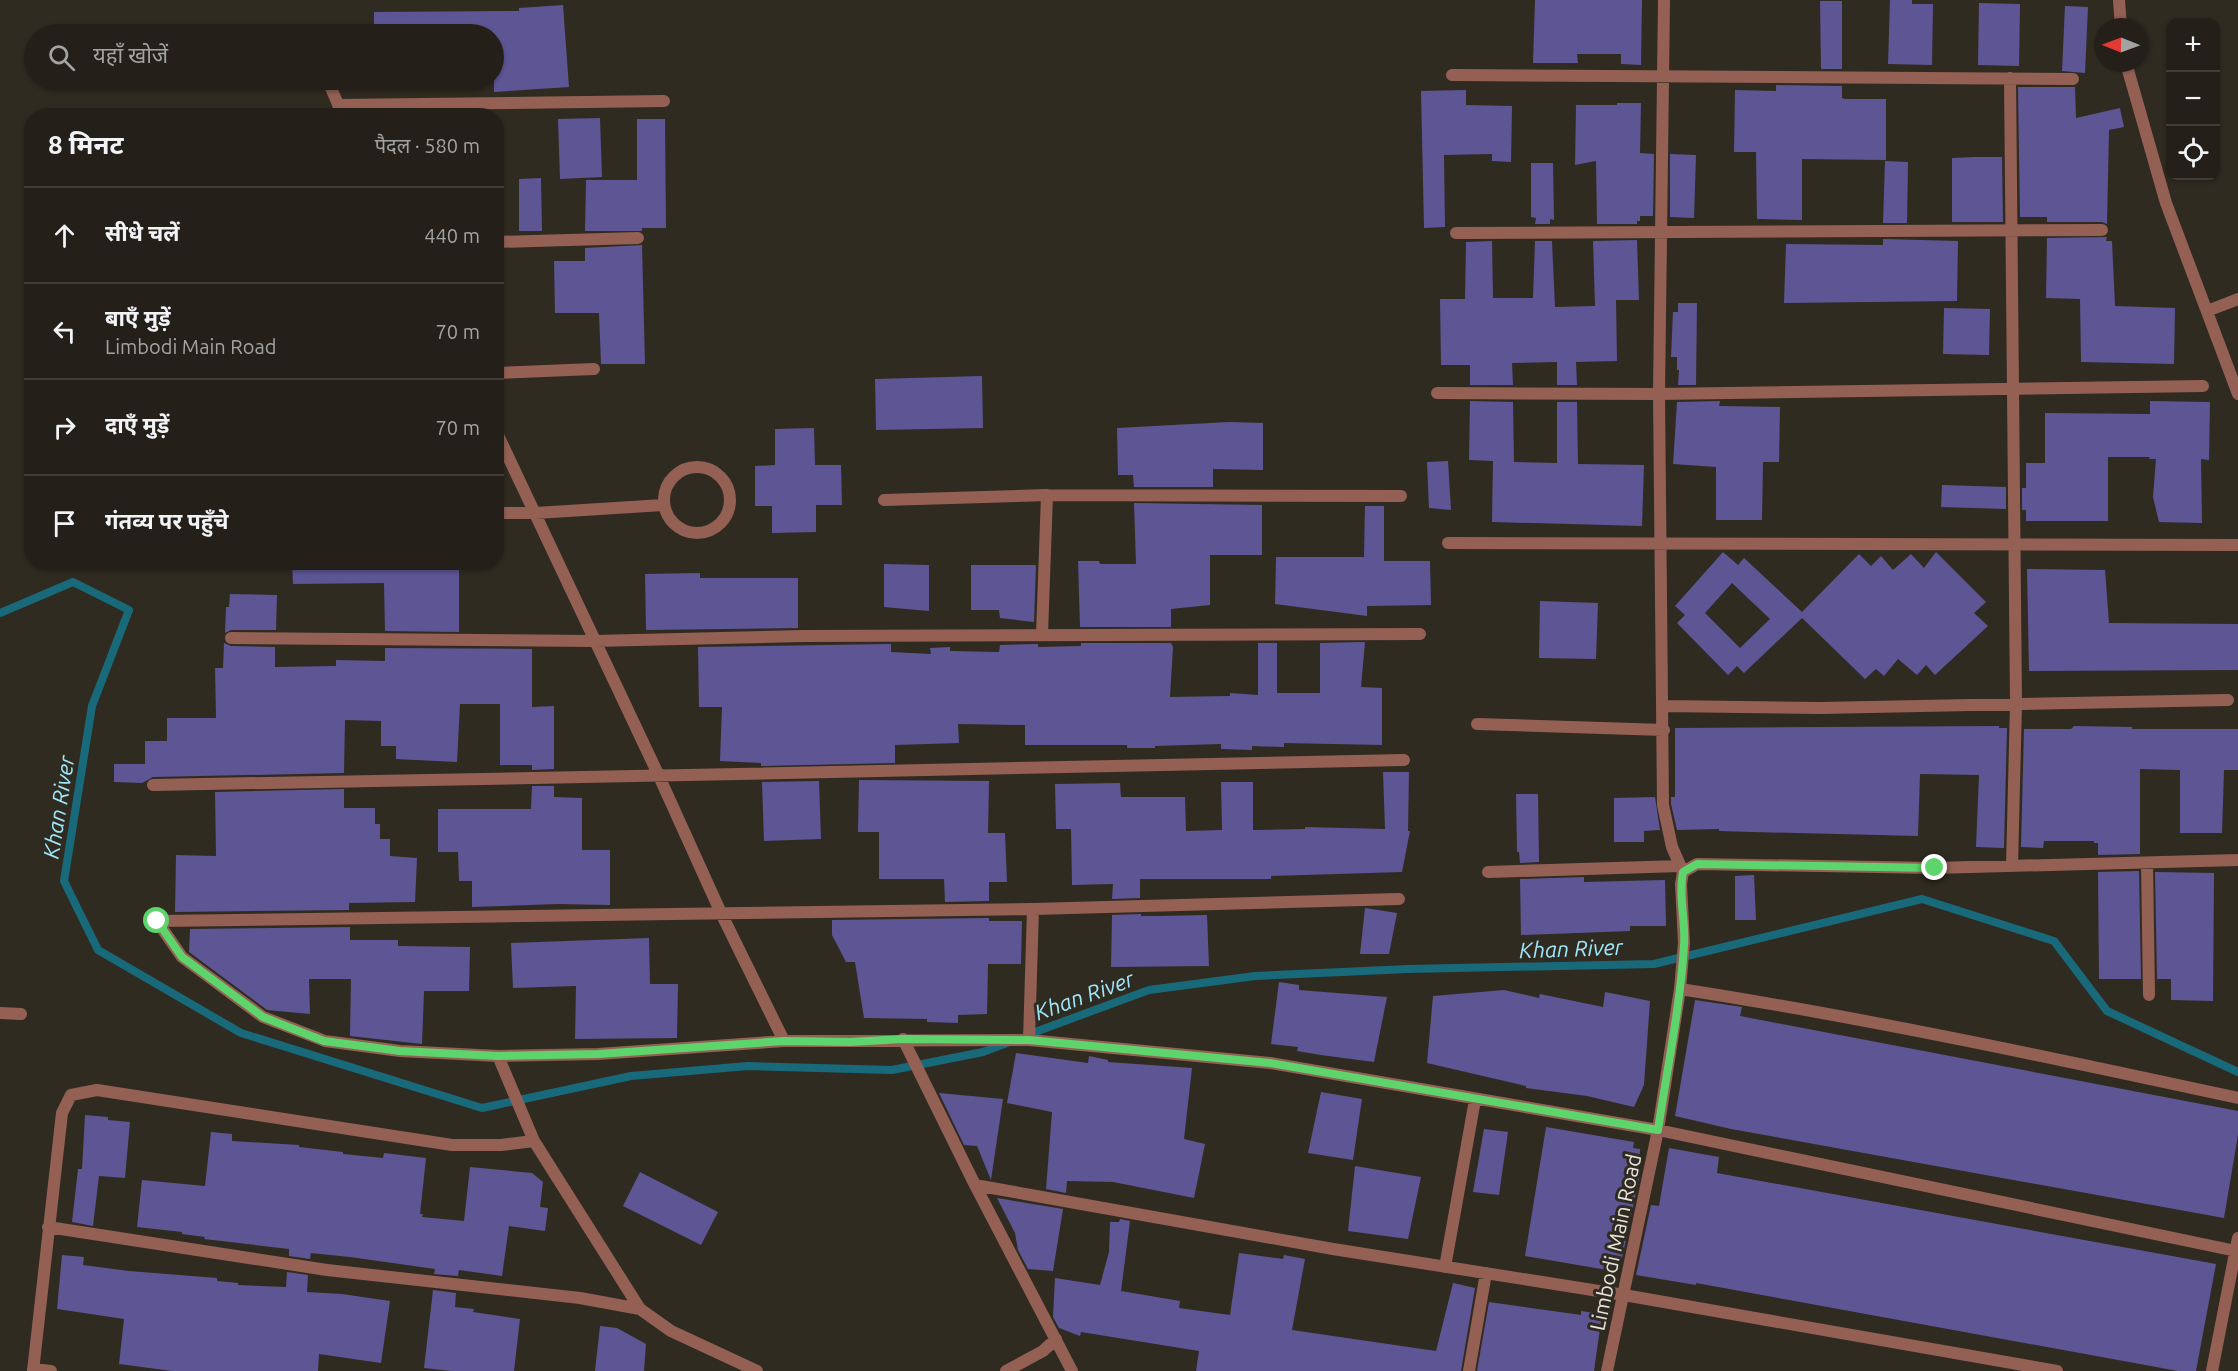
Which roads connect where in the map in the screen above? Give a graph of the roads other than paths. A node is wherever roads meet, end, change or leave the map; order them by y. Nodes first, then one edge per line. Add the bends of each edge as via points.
1 (1664, 0) edge
2 (2119, 0) edge
3 (2120, 18) edge
4 (2129, 72) edge
5 (1452, 75) dead end
6 (1663, 76) junction
7 (2010, 78) junction
8 (2073, 79) dead end
9 (332, 90) edge
10 (664, 101) dead end
11 (340, 108) edge
12 (413, 108) edge
13 (2012, 230) junction
14 (2102, 230) dead end
15 (1662, 232) junction
16 (1456, 233) dead end
17 (638, 238) dead end
18 (504, 242) edge
19 (2238, 300) edge
20 (2207, 311) junction
21 (594, 369) dead end
22 (504, 373) edge
23 (2203, 386) dead end
24 (2013, 388) junction
25 (1437, 393) dead end
26 (1659, 394) junction
27 (2238, 394) edge
28 (504, 447) edge
29 (1047, 495) junction
30 (1401, 496) dead end
31 (884, 500) dead end
32 (663, 505) junction
33 (504, 513) edge
34 (536, 513) junction
35 (1448, 543) dead end
36 (1662, 544) junction
37 (2014, 545) junction
38 (2238, 545) edge
39 (1042, 634) junction
40 (1420, 634) dead end
41 (231, 639) dead end
42 (594, 641) junction
43 (2228, 700) dead end
44 (2016, 704) junction
45 (1664, 706) junction
46 (1478, 724) dead end
47 (1664, 729) junction
48 (1404, 760) dead end
49 (658, 774) junction
50 (153, 784) dead end
51 (2238, 860) edge
52 (2147, 863) junction
53 (2012, 866) junction
54 (1682, 869) junction
55 (1488, 872) dead end
56 (1399, 899) dead end
57 (1033, 909) junction
58 (721, 913) junction
59 (1680, 985) junction
60 (2149, 995) dead end
61 (0, 1013) edge
62 (21, 1014) dead end
63 (903, 1039) junction
64 (1029, 1040) junction
65 (784, 1041) junction
66 (498, 1056) junction
67 (2238, 1098) edge
68 (1475, 1100) junction
69 (1658, 1130) junction
70 (534, 1141) junction
71 (975, 1185) junction
72 (48, 1227) junction
73 (2237, 1244) edge
74 (1445, 1267) junction
75 (1486, 1273) junction
76 (1624, 1295) junction
77 (640, 1309) junction
78 (1056, 1339) junction
79 (33, 1370) edge
80 (51, 1371) edge
81 (757, 1371) edge
82 (1006, 1371) edge
83 (1072, 1371) edge
84 (1469, 1371) edge
85 (1607, 1371) edge
86 (2057, 1371) edge
87 (2212, 1371) edge

1 - 6 street
2 - 3 street
4 - 20 street via 2166,202
5 - 6 street
6 - 7 street
6 - 15 street
7 - 8 street
7 - 13 street
9 - 11 street
10 - 12 street
13 - 14 street
13 - 15 street
13 - 24 street
15 - 16 street
15 - 26 street
17 - 18 street
19 - 20 street
20 - 27 street
21 - 22 street
23 - 24 street
24 - 26 street
24 - 37 street
25 - 26 street
26 - 36 street
28 - 34 street
29 - 30 street
29 - 31 street
29 - 39 street
32 - 32 street via 670,479 689,467 711,470 727,484 730,494 730,505 722,522 698,534 679,529
32 - 34 street
33 - 34 street
34 - 42 street
35 - 36 street
36 - 37 street
36 - 45 street
37 - 38 street
37 - 44 street
39 - 40 street
39 - 42 street
41 - 42 street
42 - 49 street
43 - 44 street
44 - 45 street
44 - 53 street
45 - 47 street
46 - 47 street
47 - 54 street via 1663,805 1672,847
48 - 49 street via 1039,770
49 - 50 street
49 - 58 street
51 - 52 street
52 - 53 street
52 - 60 street
53 - 54 street via 1697,864
54 - 55 street
54 - 59 street, Limbodi Main Road via 1684,943
56 - 57 street
57 - 58 street
57 - 64 street
58 - 65 street
58 - 66 street via 157,921 182,957 263,1017 324,1041 400,1051
59 - 67 street
59 - 69 street, Limbodi Main Road
61 - 62 street
63 - 64 street
63 - 65 street
63 - 71 street
64 - 68 street via 1270,1063
65 - 66 street via 598,1054
66 - 70 street
68 - 69 street
68 - 74 street
69 - 73 street
69 - 76 street, Limbodi Main Road
70 - 72 street via 452,1145 97,1090 71,1095 62,1113
70 - 77 street
71 - 74 street
71 - 78 street
72 - 77 street via 327,1270 580,1298
72 - 79 street
73 - 87 street
74 - 75 street
75 - 76 street
75 - 84 street
76 - 85 street, Limbodi Main Road
76 - 86 street
77 - 81 street via 671,1331
78 - 82 street
78 - 83 street
79 - 80 street

